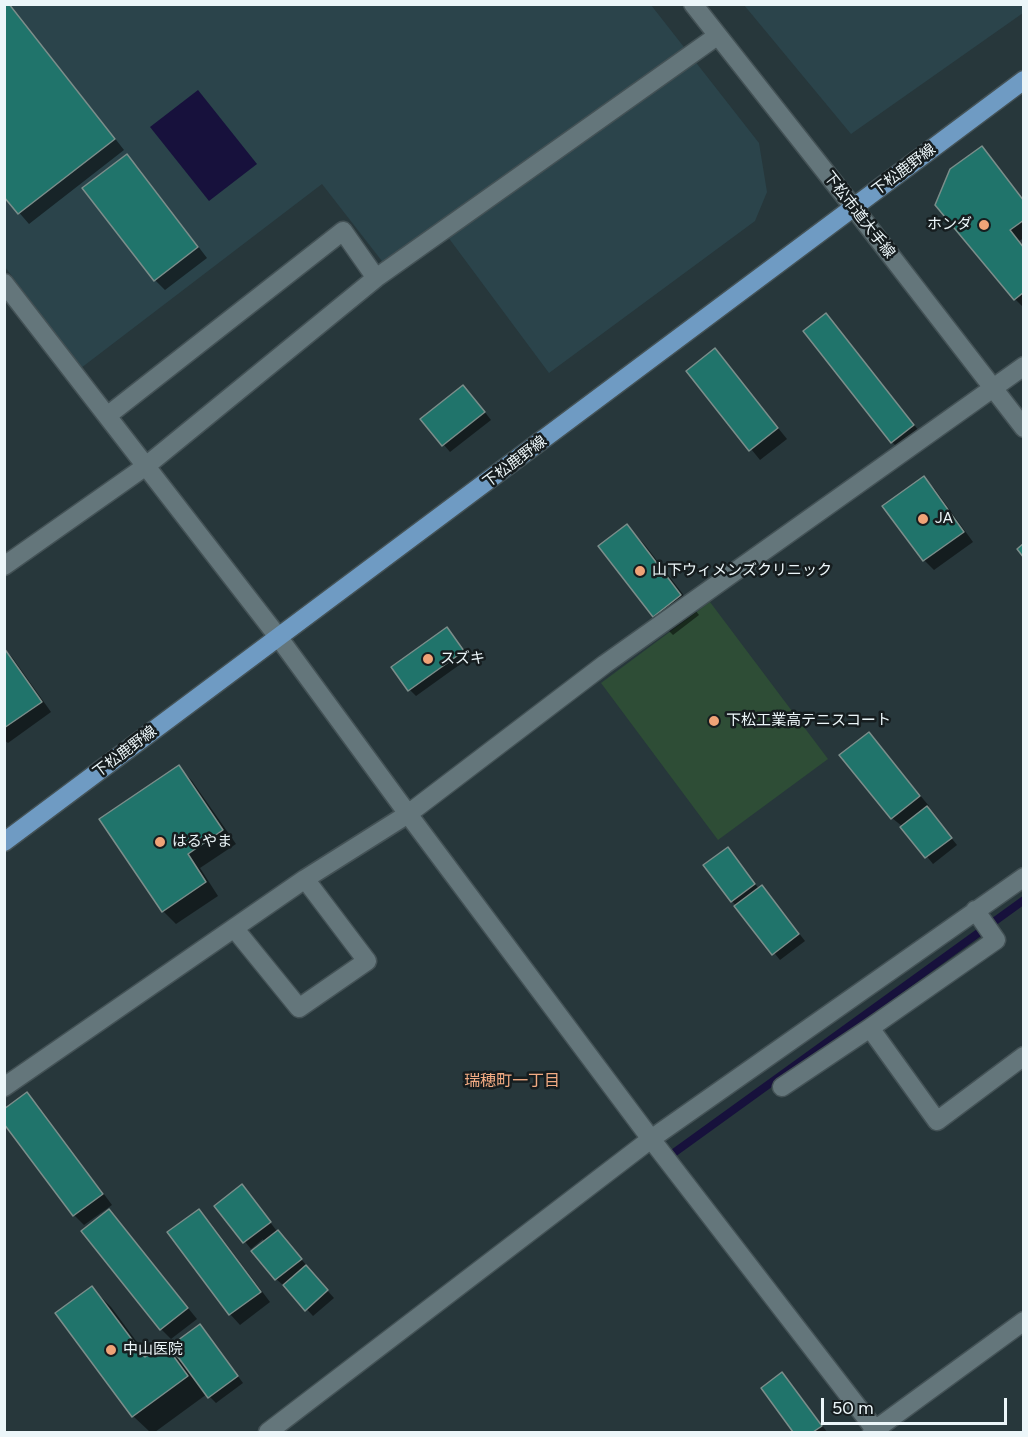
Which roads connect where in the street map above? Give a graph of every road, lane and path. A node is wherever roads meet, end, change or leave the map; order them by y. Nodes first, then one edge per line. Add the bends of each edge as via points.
1 (693, 4) edge
2 (717, 36) junction
3 (1023, 80) edge
4 (854, 208) junction
5 (376, 278) junction
6 (4, 283) edge
7 (1023, 366) edge
8 (992, 389) junction
9 (107, 416) junction
10 (1023, 428) edge
11 (146, 466) junction
12 (4, 566) edge
13 (279, 638) junction
14 (408, 814) junction
15 (4, 842) edge
16 (1023, 877) edge
17 (305, 879) junction
18 (975, 910) junction
19 (234, 928) junction
20 (870, 1028) junction
21 (1023, 1056) edge
22 (4, 1087) edge
23 (782, 1087) dead end
24 (651, 1139) junction
25 (1023, 1321) edge
26 (268, 1432) edge
27 (875, 1432) edge

1 - 2 street, 下松市道大手線
2 - 4 street, 下松市道大手線
2 - 5 street
3 - 4 main road, 下松鹿野線
4 - 8 street, 下松市道大手線
4 - 13 main road, 下松鹿野線
5 - 9 street via 343,231
5 - 11 street
6 - 9 street
7 - 8 street
8 - 10 street, 下松市道大手線
8 - 14 street via 605,664
9 - 11 street
11 - 12 street
11 - 13 street
13 - 14 street
13 - 15 main road, 下松鹿野線
14 - 17 street
14 - 24 street
16 - 18 street
17 - 19 street
17 - 19 street via 368,961 309,1002 299,1008
18 - 20 street via 996,940
18 - 24 street
19 - 22 street
20 - 21 street via 937,1121
20 - 23 street
24 - 26 street
24 - 27 street
25 - 27 street

